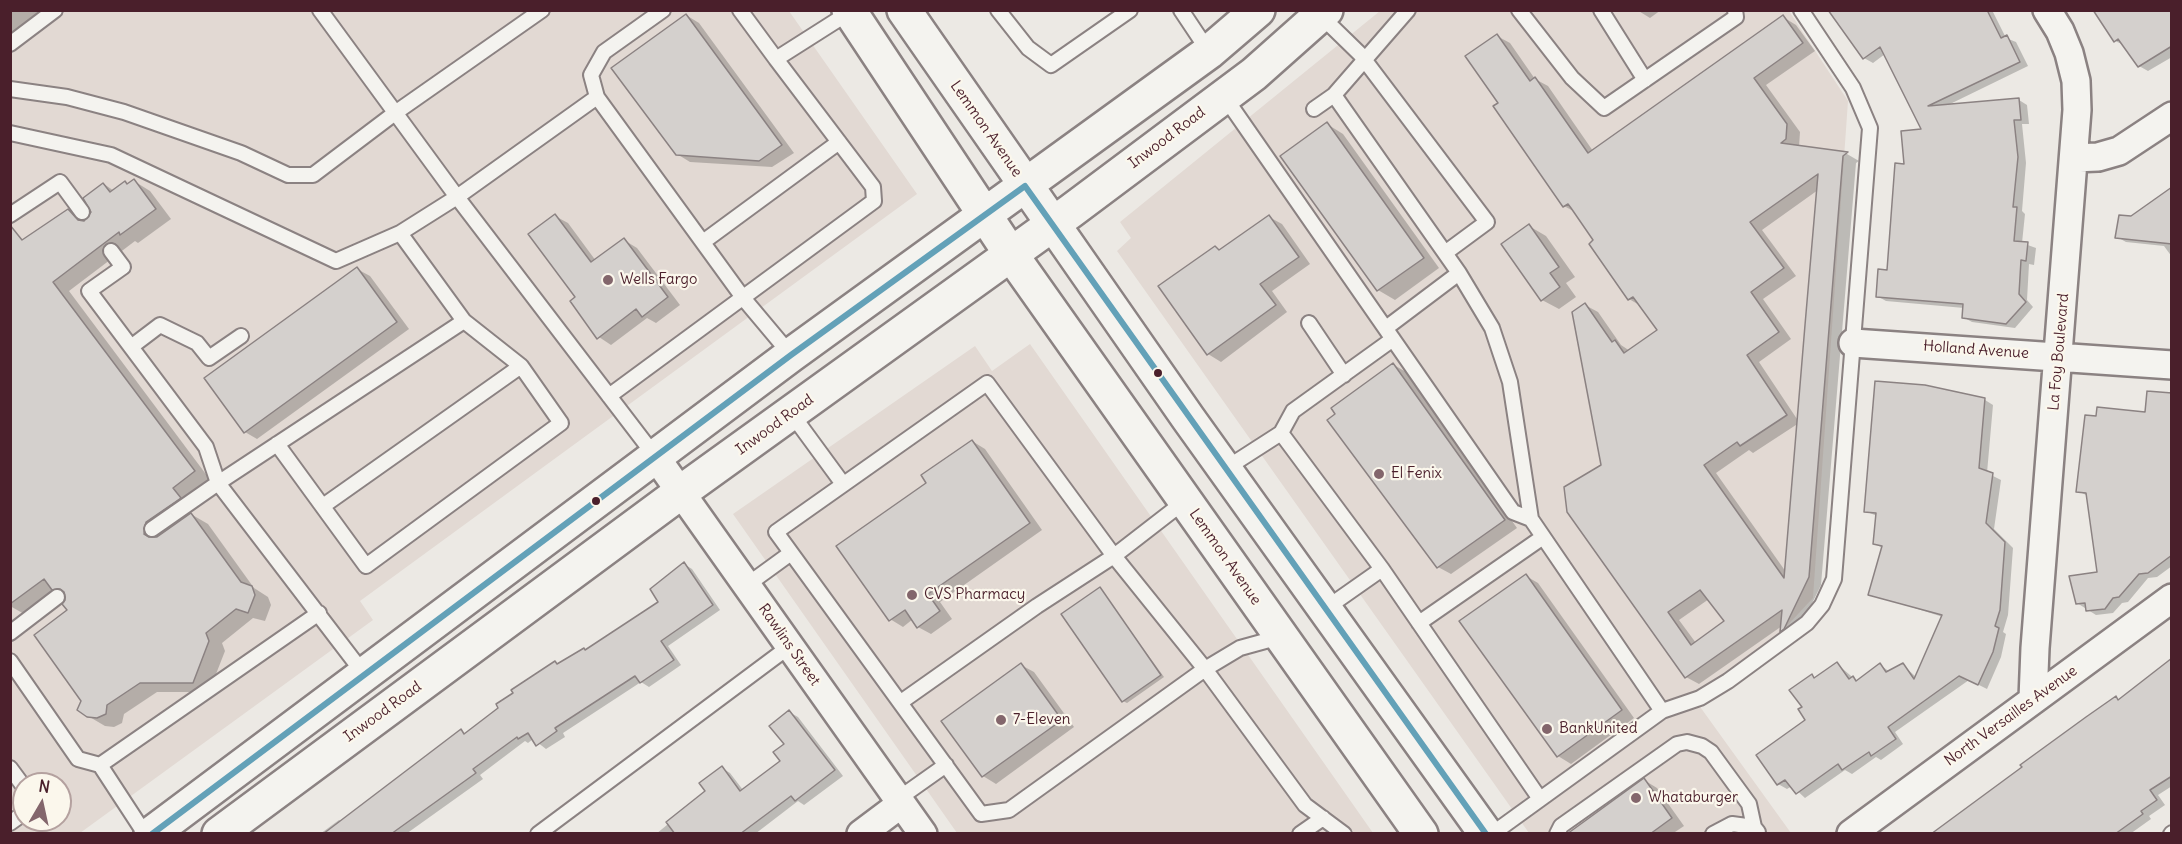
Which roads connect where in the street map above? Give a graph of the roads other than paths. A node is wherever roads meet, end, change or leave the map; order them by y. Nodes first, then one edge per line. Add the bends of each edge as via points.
1 (55, 10) edge
2 (320, 10) edge
3 (542, 10) edge
4 (663, 10) edge
5 (740, 10) edge
6 (904, 10) edge
7 (998, 10) edge
8 (1130, 10) edge
9 (1181, 10) edge
10 (1258, 10) edge
11 (1408, 10) edge
12 (1519, 10) edge
13 (1601, 10) edge
14 (1735, 10) edge
15 (1801, 10) edge
16 (2047, 10) edge
17 (851, 11) edge
18 (1324, 13) edge
19 (10, 44) edge
20 (1209, 52) junction
21 (776, 59) junction
22 (1365, 62) junction
23 (1645, 80) junction
24 (10, 89) edge
25 (1334, 95) junction
26 (1224, 96) junction
27 (597, 97) junction
28 (1314, 109) dead end
29 (395, 113) junction
30 (2172, 116) edge
31 (10, 133) edge
32 (839, 142) junction
33 (2074, 158) junction
34 (1025, 186) junction
35 (457, 197) junction
36 (82, 212) dead end
37 (984, 213) junction
38 (10, 215) edge
39 (1052, 224) junction
40 (400, 233) junction
41 (703, 242) junction
42 (111, 251) dead end
43 (1010, 253) junction
44 (1445, 253) junction
45 (1459, 273) junction
46 (744, 298) junction
47 (464, 321) junction
48 (1309, 323) dead end
49 (1390, 334) junction
50 (241, 336) dead end
51 (1853, 343) junction
52 (131, 347) junction
53 (791, 355) junction
54 (2059, 355) junction
55 (2171, 365) edge
56 (521, 366) junction
57 (1344, 375) junction
58 (609, 396) junction
59 (791, 413) junction
60 (1281, 433) junction
61 (277, 444) junction
62 (655, 456) junction
63 (1225, 469) junction
64 (218, 483) junction
65 (843, 484) junction
66 (681, 492) junction
67 (1185, 501) junction
68 (323, 506) junction
69 (1531, 519) junction
70 (152, 530) dead end
71 (1543, 537) junction
72 (791, 552) junction
73 (1114, 556) junction
74 (1382, 569) junction
75 (747, 585) junction
76 (57, 597) dead end
77 (2172, 598) edge
78 (1324, 609) junction
79 (319, 613) junction
80 (1419, 623) junction
81 (10, 633) edge
82 (1281, 637) junction
83 (790, 646) junction
84 (10, 662) edge
85 (1205, 669) junction
86 (364, 675) junction
87 (2033, 699) junction
88 (901, 702) junction
89 (390, 707) junction
90 (1662, 711) junction
91 (100, 765) junction
92 (946, 765) junction
93 (1540, 799) junction
94 (900, 801) junction
95 (1323, 818) junction
96 (1757, 830) edge
97 (145, 834) edge
98 (151, 834) edge
99 (219, 834) edge
100 (538, 834) edge
101 (861, 834) edge
102 (922, 834) edge
103 (1300, 834) edge
104 (1344, 834) edge
105 (1420, 834) edge
106 (1486, 834) edge
107 (1492, 834) edge
108 (1557, 834) edge
109 (1713, 834) edge
110 (1851, 834) edge

1 - 19 lane
2 - 29 lane
3 - 29 lane
4 - 27 lane via 604,52 591,75
5 - 21 lane
6 - 34 main road, Lemmon Avenue
7 - 8 lane via 1028,48 1051,65
9 - 20 lane
10 - 20 main road
11 - 22 lane
12 - 23 lane via 1572,78 1604,108
13 - 23 lane
14 - 23 lane via 1736,17
15 - 51 lane via 1853,88 1870,128
16 - 33 street, La Foy Boulevard via 2060,31 2076,81
17 - 21 lane
17 - 37 main road, Lemmon Avenue
18 - 22 lane
18 - 26 main road, Inwood Road
20 - 34 main road
21 - 32 lane
22 - 25 lane
22 - 44 lane via 1487,222
24 - 29 lane via 67,97 124,112 241,153 288,175 313,175
25 - 28 lane
25 - 44 lane
26 - 39 main road, Inwood Road
26 - 49 lane
27 - 35 lane
27 - 41 lane
29 - 35 lane
30 - 33 street via 2119,151
31 - 40 lane via 111,155 336,261
32 - 41 lane
32 - 46 lane via 873,187 874,201
33 - 54 street, La Foy Boulevard
34 - 37 main road
34 - 39 main road, Lemmon Avenue
35 - 40 lane
35 - 58 lane
36 - 38 lane via 60,182
37 - 43 main road, Lemmon Avenue
37 - 53 main road
39 - 43 main road, Inwood Road
39 - 63 main road, Lemmon Avenue
40 - 47 lane
41 - 46 lane
42 - 52 lane via 123,267 89,291
43 - 59 main road, Inwood Road
43 - 67 main road, Lemmon Avenue
44 - 45 lane
45 - 49 lane
45 - 69 lane via 1492,328 1509,382
46 - 53 lane
46 - 58 lane
47 - 56 lane
47 - 61 lane
48 - 57 lane
49 - 57 lane
49 - 69 lane via 1514,513
50 - 52 lane via 209,358 197,343 160,325
51 - 54 street, Holland Avenue
51 - 90 lane via 1834,579 1822,605 1807,623 1728,681 1700,698
52 - 64 lane via 206,447
53 - 62 main road
54 - 55 street, Holland Avenue
54 - 87 street, La Foy Boulevard
56 - 68 lane
56 - 68 lane via 561,423 366,566
57 - 60 lane via 1293,411
58 - 62 lane
59 - 65 lane
59 - 66 main road, Inwood Road
60 - 63 lane
60 - 74 lane
61 - 64 lane
61 - 68 lane
62 - 66 street, Rawlins Street
62 - 86 main road
63 - 67 main road
63 - 78 main road, Lemmon Avenue
64 - 70 lane
64 - 79 lane
65 - 72 lane via 776,532
65 - 73 lane via 987,383
66 - 75 street, Rawlins Street
66 - 89 main road, Inwood Road
67 - 73 lane
67 - 82 main road, Lemmon Avenue
69 - 71 lane
71 - 80 lane
71 - 90 lane
72 - 75 lane
72 - 88 lane
73 - 85 lane
73 - 88 lane
74 - 78 lane
74 - 80 lane
75 - 83 street, Rawlins Street
76 - 81 lane
77 - 87 street, North Versailles Avenue
78 - 82 main road
78 - 106 main road, Lemmon Avenue
79 - 86 lane
79 - 91 lane
80 - 93 lane
82 - 85 lane via 1240,648
82 - 105 main road, Lemmon Avenue
83 - 94 street, Rawlins Street
83 - 100 lane
84 - 91 lane via 78,759
85 - 92 lane via 1009,810 981,814
85 - 95 lane via 1305,805
86 - 89 main road
86 - 98 main road
87 - 110 street, North Versailles Avenue
88 - 92 lane
89 - 99 main road, Inwood Road
90 - 93 lane
91 - 97 lane
92 - 94 lane
93 - 107 lane
94 - 101 street
94 - 102 street, Rawlins Street
95 - 103 lane
95 - 104 lane
96 - 108 lane via 1749,804 1711,752 1687,742 1677,744 1560,826
96 - 109 lane via 1732,824

